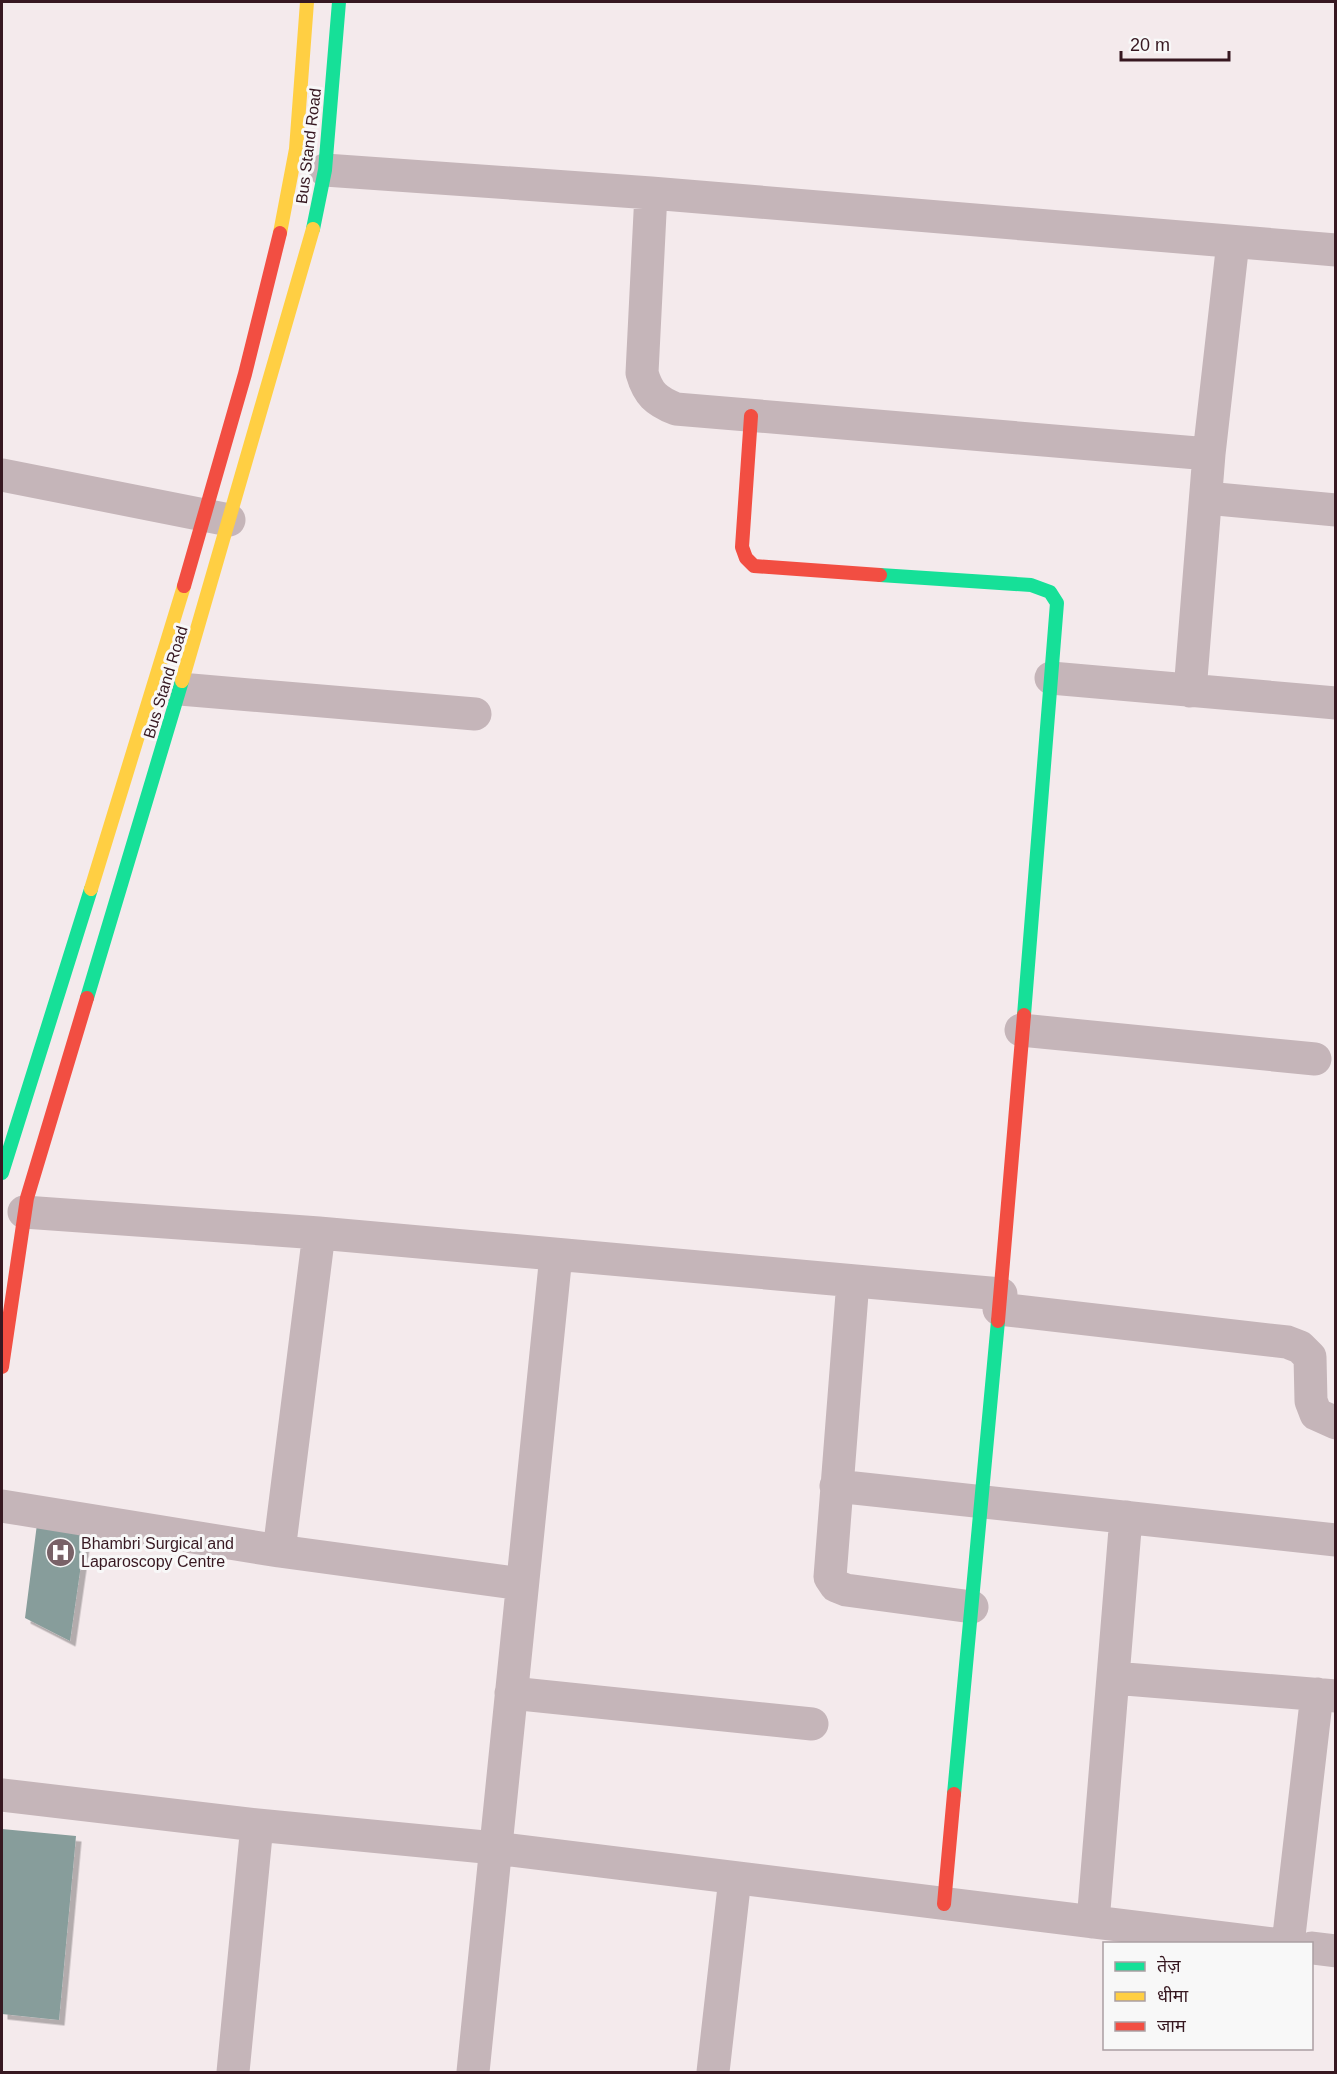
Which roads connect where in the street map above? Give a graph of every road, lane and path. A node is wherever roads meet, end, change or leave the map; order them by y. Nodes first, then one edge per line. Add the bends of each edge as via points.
1 (307, 2) edge
2 (339, 2) edge
3 (325, 170) junction
4 (651, 193) junction
5 (1233, 242) junction
6 (1335, 250) edge
7 (751, 416) junction
8 (1209, 454) junction
9 (2, 475) edge
10 (1206, 498) junction
11 (1335, 510) edge
12 (217, 518) junction
13 (1052, 678) junction
14 (180, 689) junction
15 (1190, 691) junction
16 (1335, 703) edge
17 (475, 714) dead end
18 (1021, 1030) junction
19 (1315, 1059) dead end
20 (2, 1173) edge
21 (24, 1212) junction
22 (319, 1233) junction
23 (556, 1255) junction
24 (854, 1281) junction
25 (1000, 1302) junction
26 (2, 1367) edge
27 (1335, 1423) edge
28 (836, 1486) junction
29 (982, 1502) junction
30 (2, 1506) edge
31 (1126, 1517) junction
32 (1335, 1540) edge
33 (279, 1551) junction
34 (522, 1584) junction
35 (972, 1607) junction
36 (1113, 1678) junction
37 (511, 1693) junction
38 (1326, 1695) edge
39 (812, 1724) dead end
40 (2, 1795) edge
41 (257, 1825) junction
42 (495, 1848) junction
43 (735, 1878) junction
44 (944, 1904) junction
45 (1094, 1922) junction
46 (1257, 1942) edge
47 (1288, 1942) edge
48 (1313, 1948) edge
49 (1335, 1951) edge
50 (233, 2073) edge
51 (473, 2073) edge
52 (713, 2073) edge

1 - 12 street, Bus Stand Road via 296,149 285,214 245,374
2 - 3 street, Bus Stand Road
3 - 4 street
3 - 12 street, Bus Stand Road via 316,218
4 - 5 street
4 - 7 street via 642,373 647,390 659,402 676,409
5 - 6 street
5 - 8 street
7 - 8 street
7 - 13 street via 742,547 754,566 1045,589 1057,603
8 - 10 street
9 - 12 street
10 - 11 street
10 - 15 street
12 - 14 street, Bus Stand Road
12 - 20 street, Bus Stand Road
13 - 15 street
13 - 18 street
14 - 17 street
14 - 21 street, Bus Stand Road
15 - 16 street
18 - 19 street
18 - 25 street
21 - 22 street
21 - 26 street, Bus Stand Road
22 - 23 street
22 - 33 street
23 - 24 street
23 - 34 street
24 - 25 street
24 - 28 street
25 - 27 street via 1287,1342 1310,1357 1311,1401 1316,1414
25 - 29 street
28 - 29 street
28 - 35 street via 829,1567 836,1586
29 - 31 street
29 - 35 street
30 - 33 street
31 - 32 street
31 - 36 street
33 - 34 street
34 - 37 street
35 - 44 street
36 - 38 street
36 - 45 street
37 - 39 street
37 - 42 street
38 - 47 street
40 - 41 street
41 - 42 street
41 - 50 street
42 - 43 street
42 - 51 street
43 - 44 street
43 - 52 street
44 - 45 street
45 - 46 street
48 - 49 street

